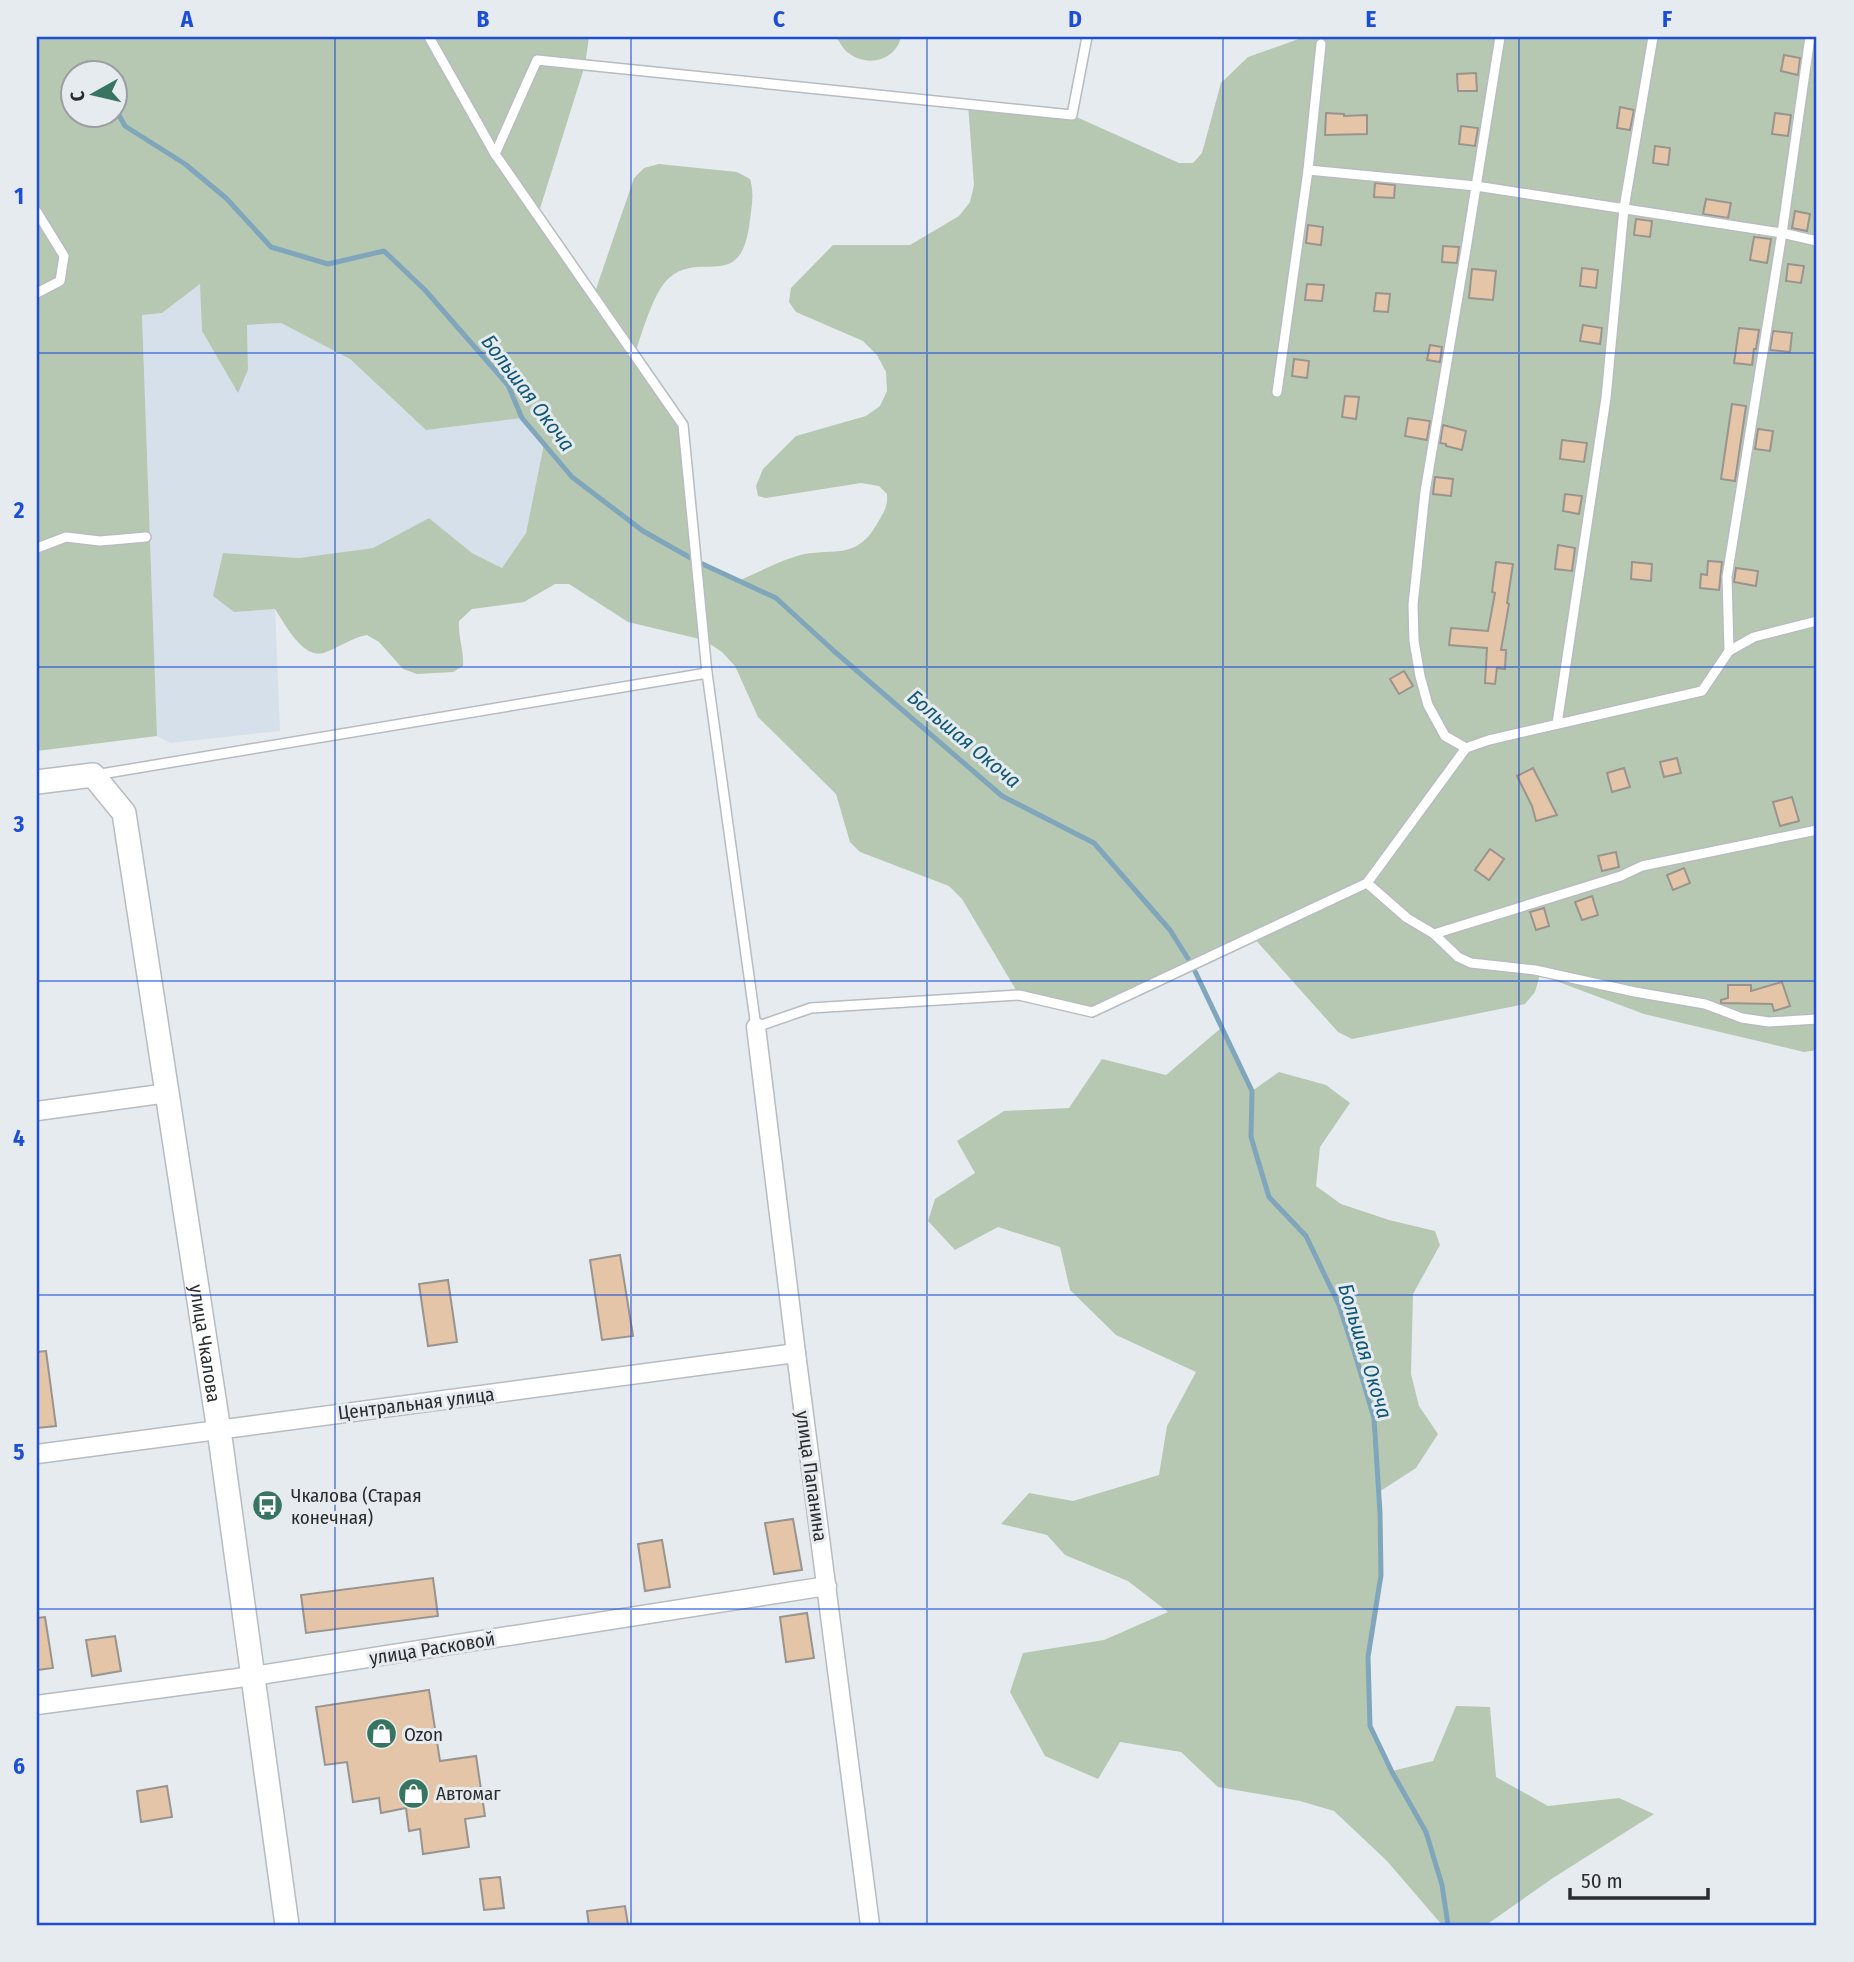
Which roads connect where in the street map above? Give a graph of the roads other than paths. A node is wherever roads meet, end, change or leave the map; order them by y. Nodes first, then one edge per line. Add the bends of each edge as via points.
1 (429, 37) edge
2 (1087, 37) edge
3 (1500, 37) edge
4 (1653, 37) edge
5 (1810, 37) edge
6 (1321, 44) dead end
7 (495, 154) junction
8 (1308, 170) junction
9 (1476, 186) junction
10 (1625, 208) junction
11 (37, 212) edge
12 (1782, 233) junction
13 (1817, 241) edge
14 (37, 293) edge
15 (1278, 392) dead end
16 (146, 537) dead end
17 (37, 548) edge
18 (1817, 621) edge
19 (1729, 651) junction
20 (707, 673) junction
21 (1557, 724) junction
22 (1466, 748) junction
23 (93, 775) junction
24 (37, 782) edge
25 (1817, 830) edge
26 (1367, 883) junction
27 (1434, 934) junction
28 (1817, 1019) edge
29 (757, 1027) junction
30 (168, 1093) junction
31 (37, 1111) edge
32 (796, 1353) junction
33 (218, 1429) junction
34 (37, 1454) edge
35 (827, 1586) junction
36 (253, 1676) junction
37 (37, 1705) edge
38 (287, 1925) edge
39 (870, 1925) edge

1 - 7 lane
2 - 7 lane via 1072,115 537,60
3 - 9 lane
4 - 10 lane
5 - 12 lane
6 - 8 lane
7 - 20 lane via 683,425
8 - 9 lane
8 - 15 lane
9 - 10 lane
9 - 22 lane via 1425,492 1413,606 1414,641 1428,705 1445,736
10 - 12 lane
10 - 21 lane via 1606,398
11 - 14 lane via 64,256 60,281
12 - 13 lane
12 - 19 lane via 1727,577
16 - 17 lane via 100,541 66,537
18 - 19 lane via 1754,637
19 - 21 lane via 1702,691
20 - 23 lane
20 - 29 lane
21 - 22 lane
22 - 26 lane
23 - 24 street
23 - 30 street, улица Чкалова via 124,813
25 - 27 lane via 1642,866
26 - 27 lane via 1407,918
26 - 29 lane via 1093,1012 1019,995 811,1008
27 - 28 lane via 1471,963 1535,970 1705,1004 1769,1022
29 - 32 street, улица Папанина
30 - 31 street
30 - 33 street, улица Чкалова
32 - 33 street, Центральная улица
32 - 35 street, улица Папанина
33 - 34 street, Центральная улица
33 - 36 street, улица Чкалова
35 - 36 street, улица Расковой
35 - 39 street, улица Папанина
36 - 37 street, улица Расковой
36 - 38 street, улица Чкалова

